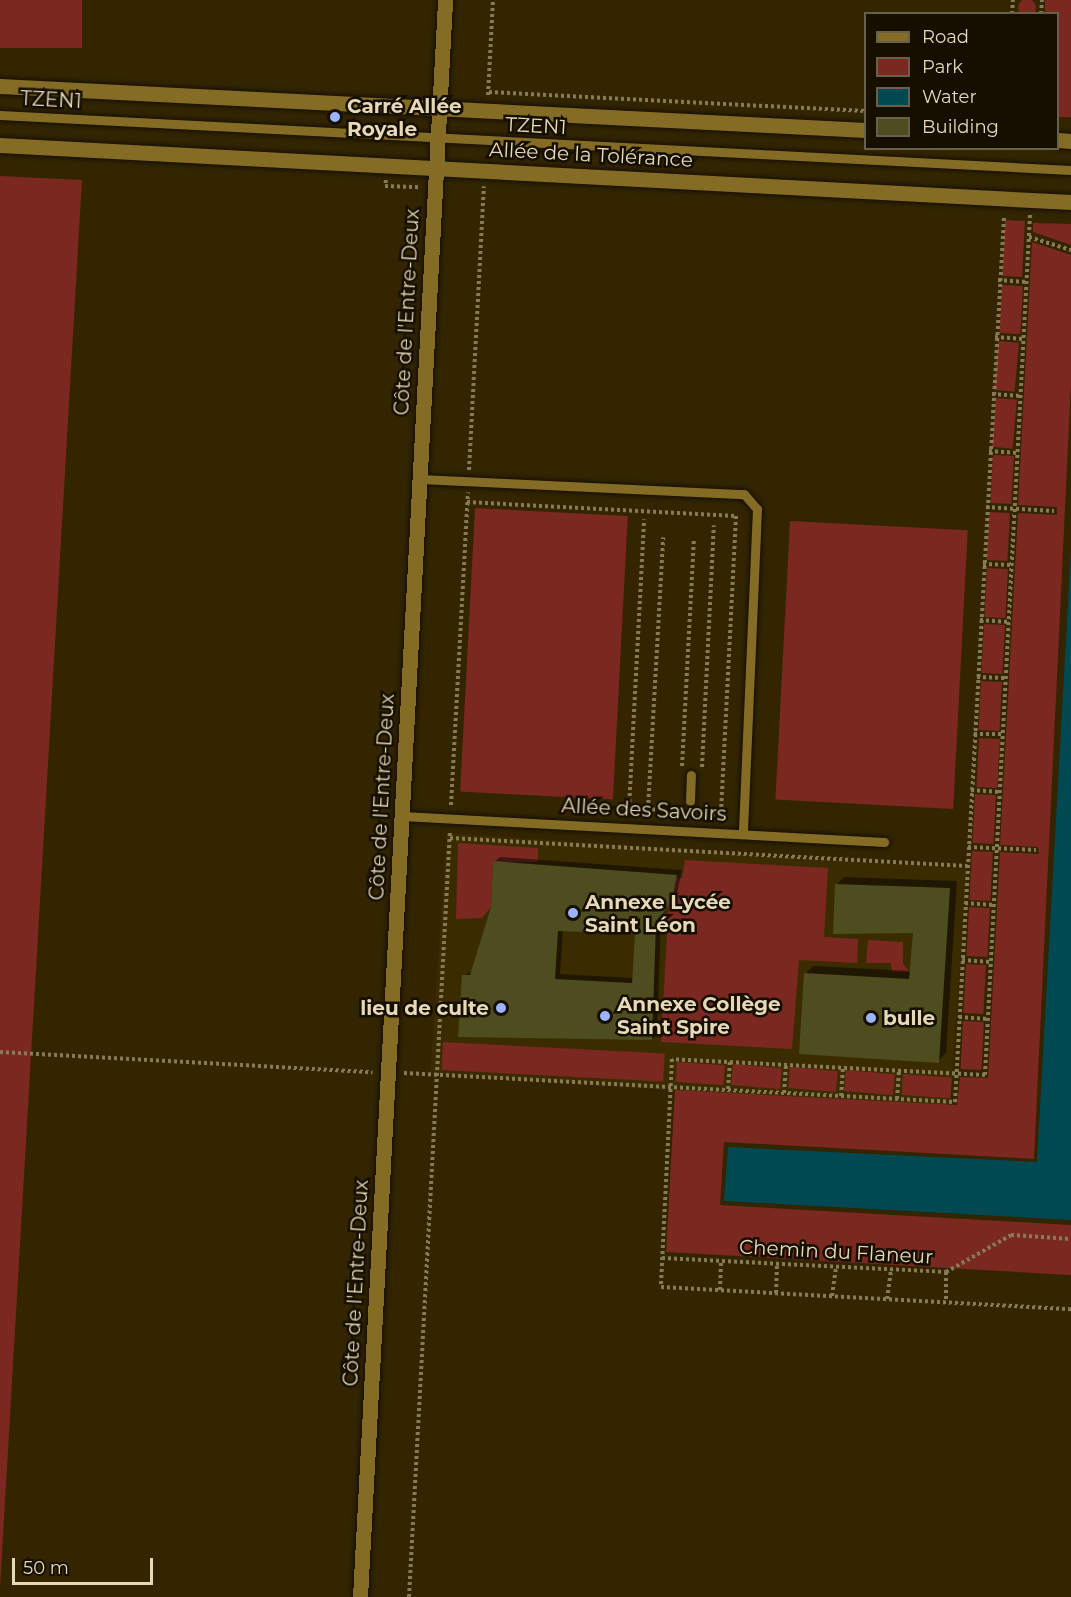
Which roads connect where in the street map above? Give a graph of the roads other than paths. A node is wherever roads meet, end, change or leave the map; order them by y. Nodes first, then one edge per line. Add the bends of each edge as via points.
1 (445, 0) edge
2 (0, 86) edge
3 (439, 107) junction
4 (0, 115) edge
5 (864, 130) edge
6 (437, 139) junction
7 (0, 145) edge
8 (435, 167) junction
9 (1071, 170) edge
10 (1071, 202) edge
11 (420, 479) junction
12 (686, 775) road end
13 (694, 803) road end
14 (402, 816) junction
15 (743, 834) junction
16 (884, 842) dead end
17 (360, 1597) edge

1 - 3 street, Côte de l'Entre-Deux
2 - 3 street, Allée de la Tolérance
3 - 5 street, Allée de la Tolérance
3 - 6 street, Côte de l'Entre-Deux
4 - 6 lane, TZEN1
6 - 8 street, Côte de l'Entre-Deux
6 - 9 lane, TZEN1
7 - 8 street, Allée de la Tolérance
8 - 10 street, Allée de la Tolérance
8 - 11 street, Côte de l'Entre-Deux
11 - 14 street, Côte de l'Entre-Deux
11 - 15 lane via 744,494 757,509
12 - 13 lane
14 - 15 lane, Allée des Savoirs
14 - 17 street, Côte de l'Entre-Deux
15 - 16 lane, Allée des Savoirs

